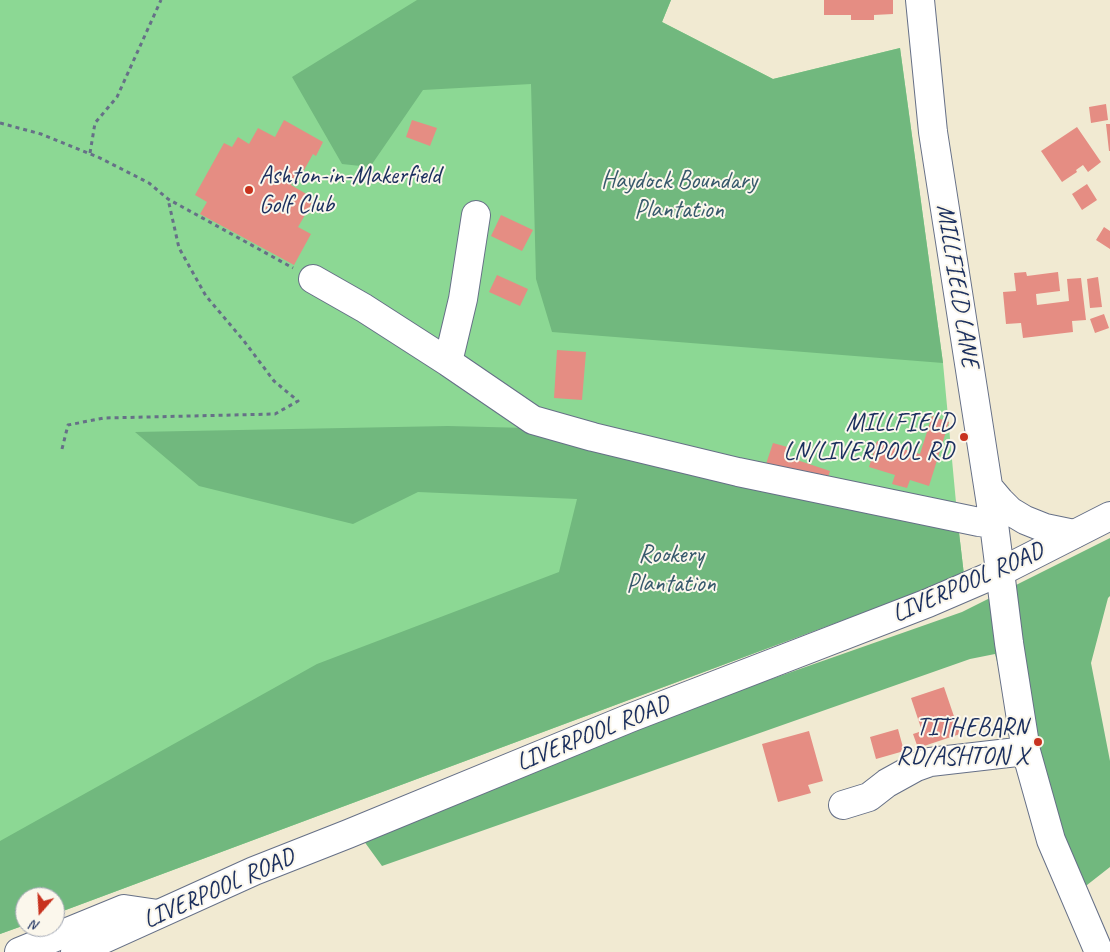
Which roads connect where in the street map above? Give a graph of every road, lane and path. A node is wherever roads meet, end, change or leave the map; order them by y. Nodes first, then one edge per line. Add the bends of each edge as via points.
1 (160, 0) edge
2 (920, 0) edge
3 (0, 123) edge
4 (90, 153) junction
5 (168, 199) junction
6 (476, 215) dead end
7 (313, 279) joint
8 (448, 362) junction
9 (62, 449) dead end
10 (989, 488) junction
11 (1110, 516) edge
12 (994, 524) junction
13 (1074, 534) junction
14 (1000, 572) junction
15 (1026, 751) junction
16 (843, 806) dead end
17 (158, 914) junction
18 (19, 952) edge
19 (75, 952) edge
20 (1099, 952) edge

1 - 4 path via 117,96 96,123
2 - 10 main road, MILLFIELD LANE via 933,132
3 - 4 path via 41,134
4 - 5 path via 149,183
5 - 7 path
5 - 9 path via 179,248 206,296 274,381 298,401 274,414 104,418 68,425
6 - 8 main road
7 - 8 main road
8 - 12 main road via 533,420 593,438 738,472
10 - 12 main road, MILLFIELD LANE
10 - 13 main road via 1005,506 1025,520
11 - 13 main road, LIVERPOOL ROAD
12 - 14 main road, MILLFIELD LANE
13 - 14 main road, LIVERPOOL ROAD
14 - 15 main road, MILLFIELD LANE
14 - 17 main road, LIVERPOOL ROAD via 630,718 254,871
15 - 16 main road via 930,762 887,783 869,798
15 - 20 main road, MILLFIELD LANE via 1051,840
17 - 18 main road via 124,909
17 - 19 main road, LIVERPOOL ROAD

